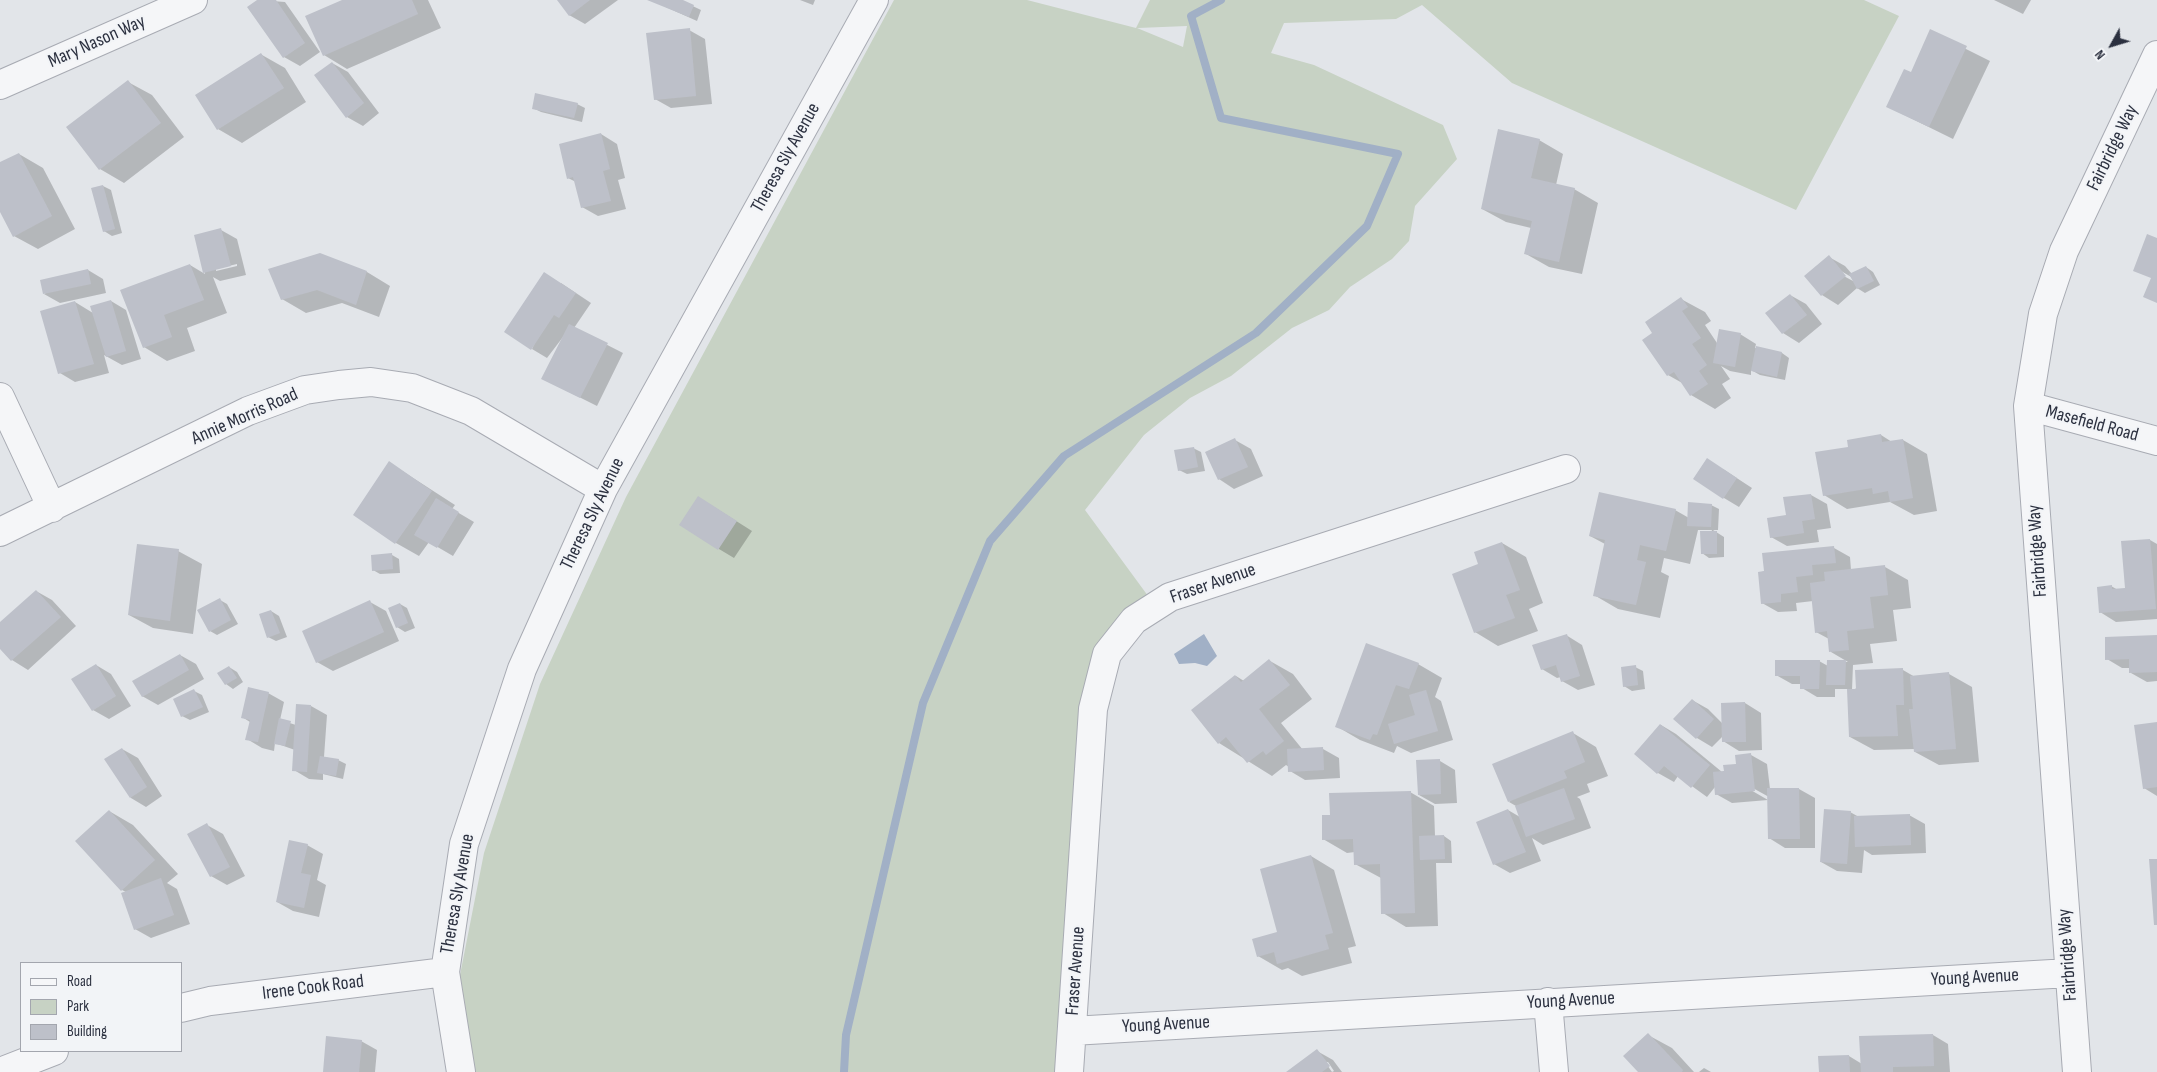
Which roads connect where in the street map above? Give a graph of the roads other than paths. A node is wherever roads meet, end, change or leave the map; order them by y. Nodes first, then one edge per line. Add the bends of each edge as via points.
1 (193, 0) edge
2 (874, 0) edge
3 (2157, 55) edge
4 (0, 85) edge
5 (0, 397) edge
6 (2028, 406) junction
7 (2157, 441) edge
8 (1566, 469) dead end
9 (603, 489) junction
10 (52, 508) junction
11 (0, 532) edge
12 (445, 972) junction
13 (2069, 973) junction
14 (1548, 1002) junction
15 (182, 1008) edge
16 (1072, 1031) junction
17 (51, 1052) edge
18 (0, 1072) edge
19 (461, 1072) edge
20 (1070, 1072) edge
21 (1554, 1072) edge
22 (2077, 1072) edge

1 - 4 street, Mary Nason Way
2 - 9 street, Theresa Sly Avenue
3 - 6 street, Fairbridge Way via 2064,251 2043,314
5 - 10 street
6 - 7 street, Masefield Road
6 - 13 street, Fairbridge Way
8 - 16 street, Fraser Avenue via 1170,596 1134,620 1107,654 1093,709
9 - 10 street, Annie Morris Road via 471,411 412,388 371,382 305,390 248,412
9 - 12 street, Theresa Sly Avenue via 522,669 464,844
10 - 11 street, Annie Morris Road
12 - 15 street, Irene Cook Road via 210,1000
12 - 19 street, Theresa Sly Avenue
13 - 14 street, Young Avenue
13 - 22 street, Fairbridge Way
14 - 16 street, Young Avenue
14 - 21 street
16 - 20 street, Fraser Avenue
17 - 18 street

